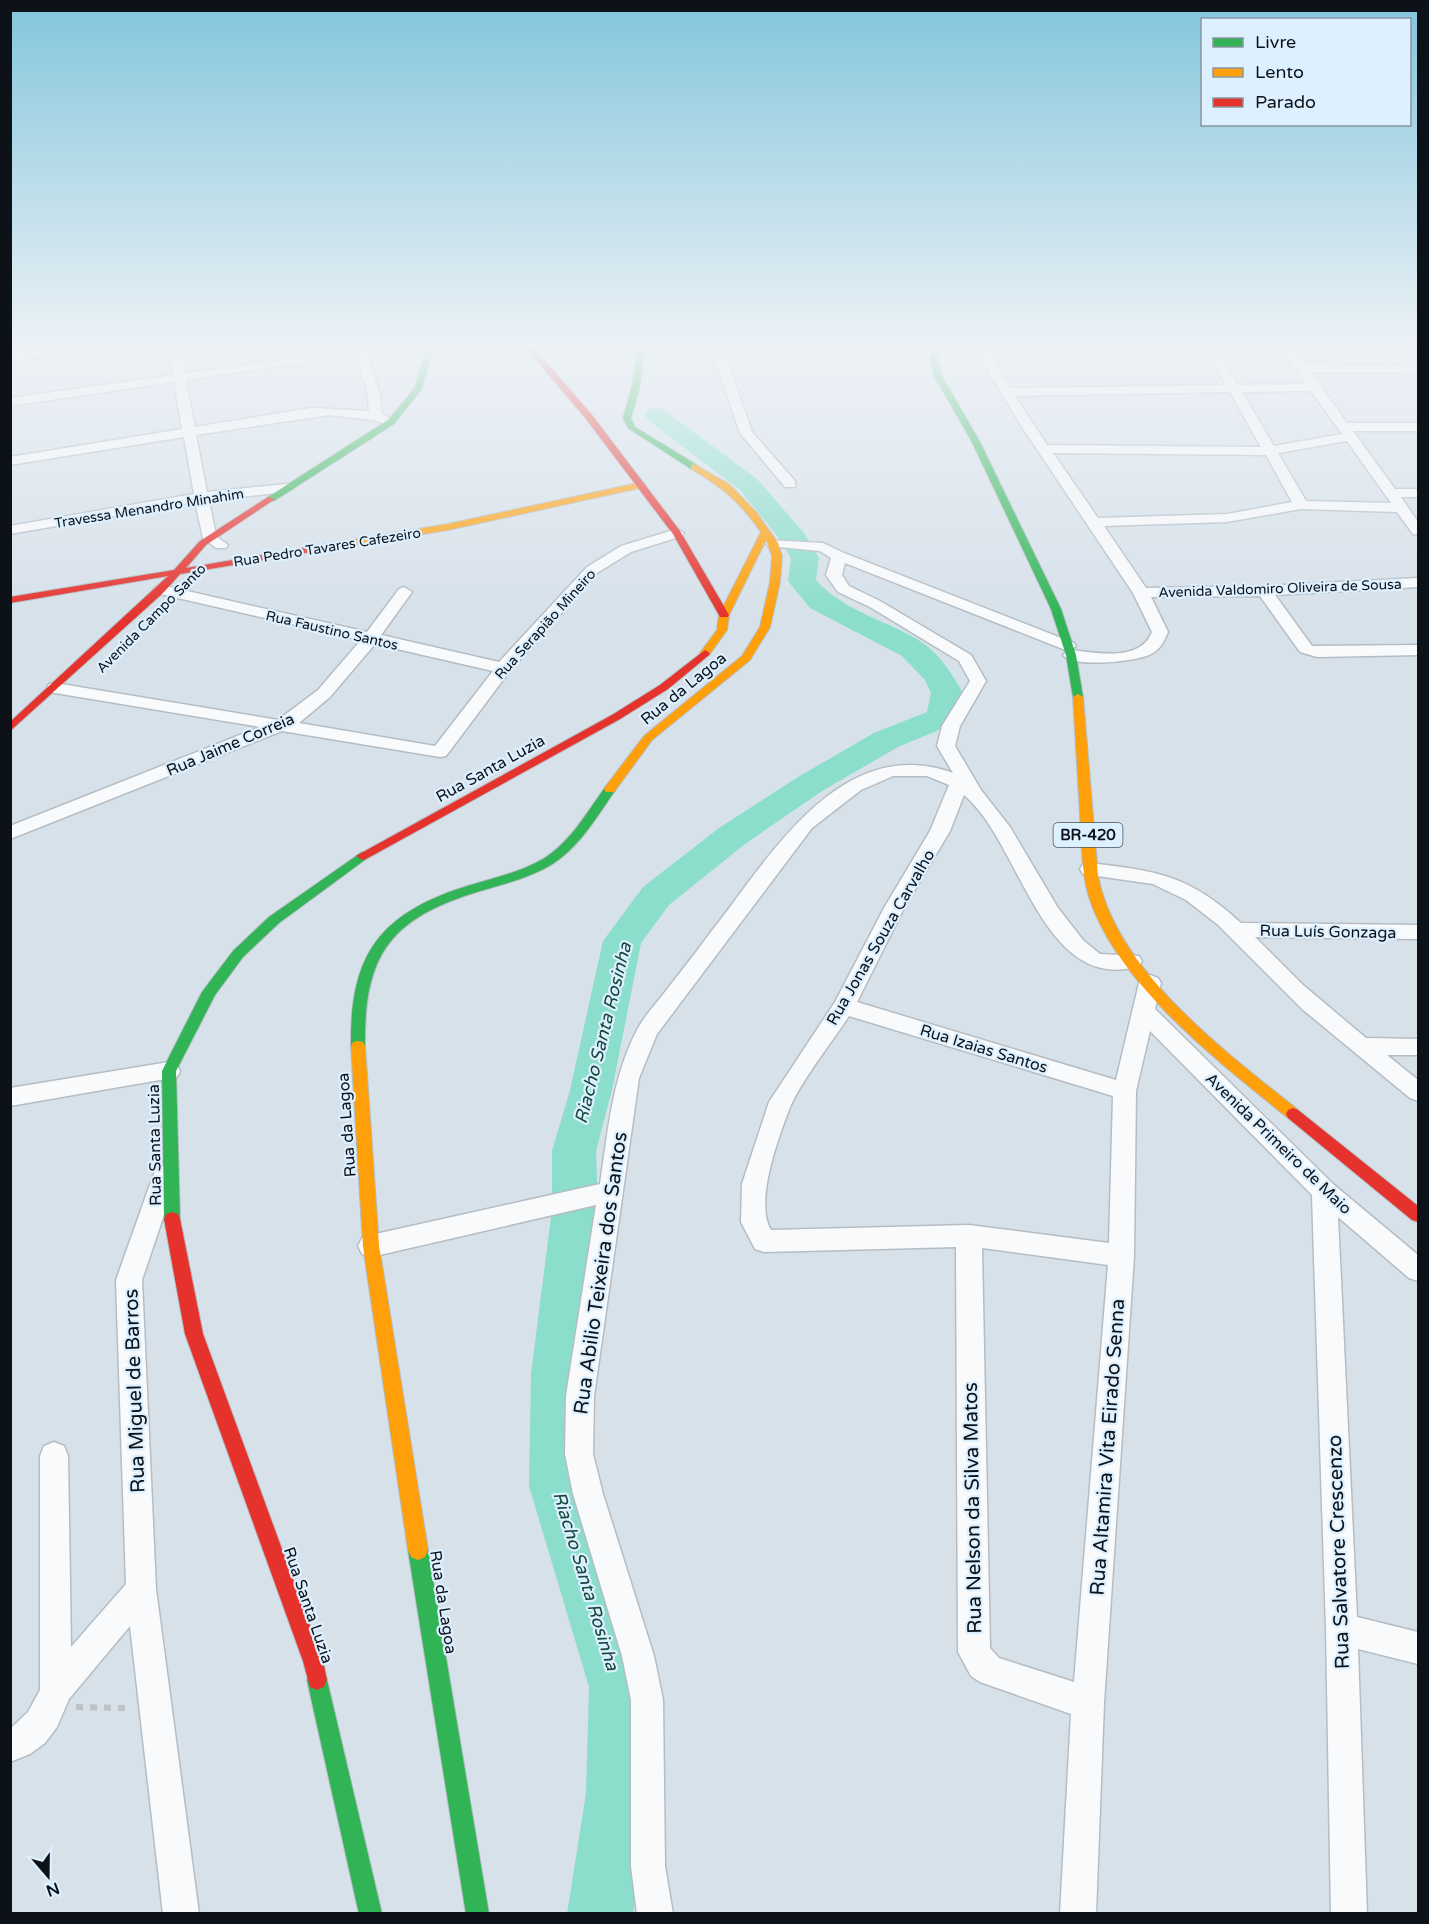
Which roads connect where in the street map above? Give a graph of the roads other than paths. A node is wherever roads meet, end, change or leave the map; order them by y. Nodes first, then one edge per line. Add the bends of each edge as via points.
1 (147, 438) edge
2 (188, 438) edge
3 (367, 438) edge
4 (605, 438) edge
5 (645, 438) edge
6 (750, 438) edge
7 (974, 438) edge
8 (1037, 438) edge
9 (1261, 438) edge
10 (1320, 438) edge
11 (1352, 438) edge
12 (1044, 449) junction
13 (1268, 451) junction
14 (10, 461) edge
15 (790, 484) dead end
16 (642, 485) junction
17 (288, 488) junction
18 (1393, 493) junction
19 (1419, 493) edge
20 (200, 497) junction
21 (1300, 505) junction
22 (1401, 508) junction
23 (1095, 522) junction
24 (10, 530) edge
25 (1419, 531) edge
26 (677, 533) junction
27 (770, 536) junction
28 (218, 538) junction
29 (839, 556) junction
30 (205, 566) junction
31 (182, 570) junction
32 (1418, 584) edge
33 (1264, 591) junction
34 (169, 592) junction
35 (404, 592) dead end
36 (1141, 593) junction
37 (10, 600) edge
38 (163, 608) dead end
39 (724, 615) junction
40 (370, 640) junction
41 (1069, 650) junction
42 (1419, 650) edge
43 (503, 669) junction
44 (92, 676) dead end
45 (56, 688) junction
46 (76, 691) junction
47 (59, 706) dead end
48 (282, 725) junction
49 (10, 729) edge
50 (967, 788) junction
51 (10, 833) edge
52 (1090, 869) junction
53 (1238, 930) junction
54 (1419, 932) edge
55 (1132, 961) junction
56 (1150, 983) junction
57 (844, 1006) junction
58 (1143, 1011) junction
59 (1361, 1046) junction
60 (1419, 1047) edge
61 (169, 1071) junction
62 (1125, 1091) junction
63 (1419, 1092) edge
64 (10, 1097) edge
65 (170, 1163) junction
66 (1324, 1191) junction
67 (609, 1192) junction
68 (1419, 1215) edge
69 (969, 1236) junction
70 (371, 1246) junction
71 (1121, 1256) junction
72 (1419, 1270) edge
73 (54, 1456) dead end
74 (141, 1589) junction
75 (1342, 1629) junction
76 (1419, 1648) edge
77 (54, 1698) junction
78 (1088, 1703) junction
79 (10, 1746) edge
80 (182, 1914) edge
81 (371, 1914) edge
82 (478, 1914) edge
83 (655, 1914) edge
84 (1078, 1914) edge
85 (1349, 1914) edge

1 - 14 street
2 - 20 street
3 - 17 street
4 - 16 street
5 - 27 street via 726,486
6 - 15 street
7 - 41 street, BR-420 via 1056,609
8 - 12 street
9 - 13 street
10 - 13 street
11 - 18 street
12 - 13 street
12 - 23 street
13 - 21 street
16 - 26 street
16 - 30 street, Rua Pedro Tavares Cafezeiro via 479,522
17 - 20 street, Travessa Menandro Minahim
17 - 28 street
18 - 19 street
18 - 22 street
20 - 24 street, Travessa Menandro Minahim
20 - 28 street
21 - 22 street
21 - 23 street via 1227,518
22 - 25 street
23 - 36 street
26 - 39 street
26 - 43 street, Rua Serapião Mineiro via 626,549 592,570
27 - 29 street via 824,547
27 - 39 street, Rua Santa Luzia
27 - 70 street, Rua da Lagoa via 777,556 775,582 765,627 746,658 648,738 570,842 548,861 413,915 378,946 363,969 357,987 356,1013
28 - 30 street, Avenida Campo Santo
28 - 31 street, Avenida Campo Santo
29 - 41 street
29 - 50 street via 834,575 843,589 965,658 978,681 951,726 946,746
30 - 31 street, Rua Pedro Tavares Cafezeiro
30 - 34 street, Avenida Campo Santo
31 - 34 street, Avenida Campo Santo
31 - 37 street, Rua Pedro Tavares Cafezeiro
32 - 33 street, Avenida Valdomiro Oliveira de Sousa
33 - 36 street, Avenida Valdomiro Oliveira de Sousa
33 - 42 street via 1306,649
34 - 38 street, Avenida Campo Santo
34 - 40 street, Rua Faustino Santos
34 - 45 street, Avenida Campo Santo
35 - 40 street, Rua Jaime Correia
36 - 41 street via 1160,632 1154,644 1123,657
39 - 61 street, Rua Santa Luzia via 726,622 720,635 699,661 658,692 359,858 274,920 238,954 209,992
40 - 43 street, Rua Faustino Santos
40 - 48 street, Rua Jaime Correia via 315,700
41 - 52 street, BR-420 via 1078,695
43 - 48 street, Rua Serapião Mineiro via 440,752
44 - 46 street, Avenida Campo Santo
45 - 46 street
45 - 49 street, Avenida Campo Santo
46 - 47 street, Avenida Campo Santo
46 - 48 street
48 - 51 street, Rua Jaime Correia
50 - 55 street via 992,814 1033,885 1073,943 1096,960
50 - 57 street, Rua Jonas Souza Carvalho via 894,908
50 - 67 street, Rua Abilio Teixeira dos Santos via 932,769 914,767 879,774 837,796 805,824 646,1031 628,1078
52 - 53 street via 1151,877 1174,885
52 - 55 street, BR-420 via 1097,899
53 - 54 street, Rua Luís Gonzaga
53 - 59 street via 1296,990
55 - 56 street, BR-420
56 - 58 street, Rua Altamira Vita Eirado Senna
56 - 68 street, BR-420 via 1241,1072
57 - 62 street, Rua Izaias Santos
57 - 69 street, Rua Jonas Souza Carvalho via 781,1102 754,1184 756,1228 764,1241 780,1242
58 - 62 street, Rua Altamira Vita Eirado Senna
58 - 66 street, Avenida Primeiro de Maio
59 - 60 street
59 - 63 street
61 - 64 street
61 - 65 street, Rua Santa Luzia
62 - 71 street, Rua Altamira Vita Eirado Senna
65 - 74 street, Rua Miguel de Barros via 129,1280
65 - 81 street, Rua Santa Luzia via 172,1227 194,1334 313,1661
66 - 72 street, Avenida Primeiro de Maio
66 - 75 street, Rua Salvatore Crescenzo
67 - 70 street
67 - 83 street, Rua Abilio Teixeira dos Santos via 580,1396 579,1454 638,1656 647,1700 648,1866
69 - 71 street
69 - 78 street, Rua Nelson da Silva Matos via 974,1652 991,1671
70 - 82 street, Rua da Lagoa
71 - 78 street, Rua Altamira Vita Eirado Senna
73 - 77 street
74 - 77 street
74 - 80 street, Rua Miguel de Barros
75 - 76 street
75 - 85 street, Rua Salvatore Crescenzo
77 - 79 street via 34,1731
78 - 84 street, Rua Altamira Vita Eirado Senna

